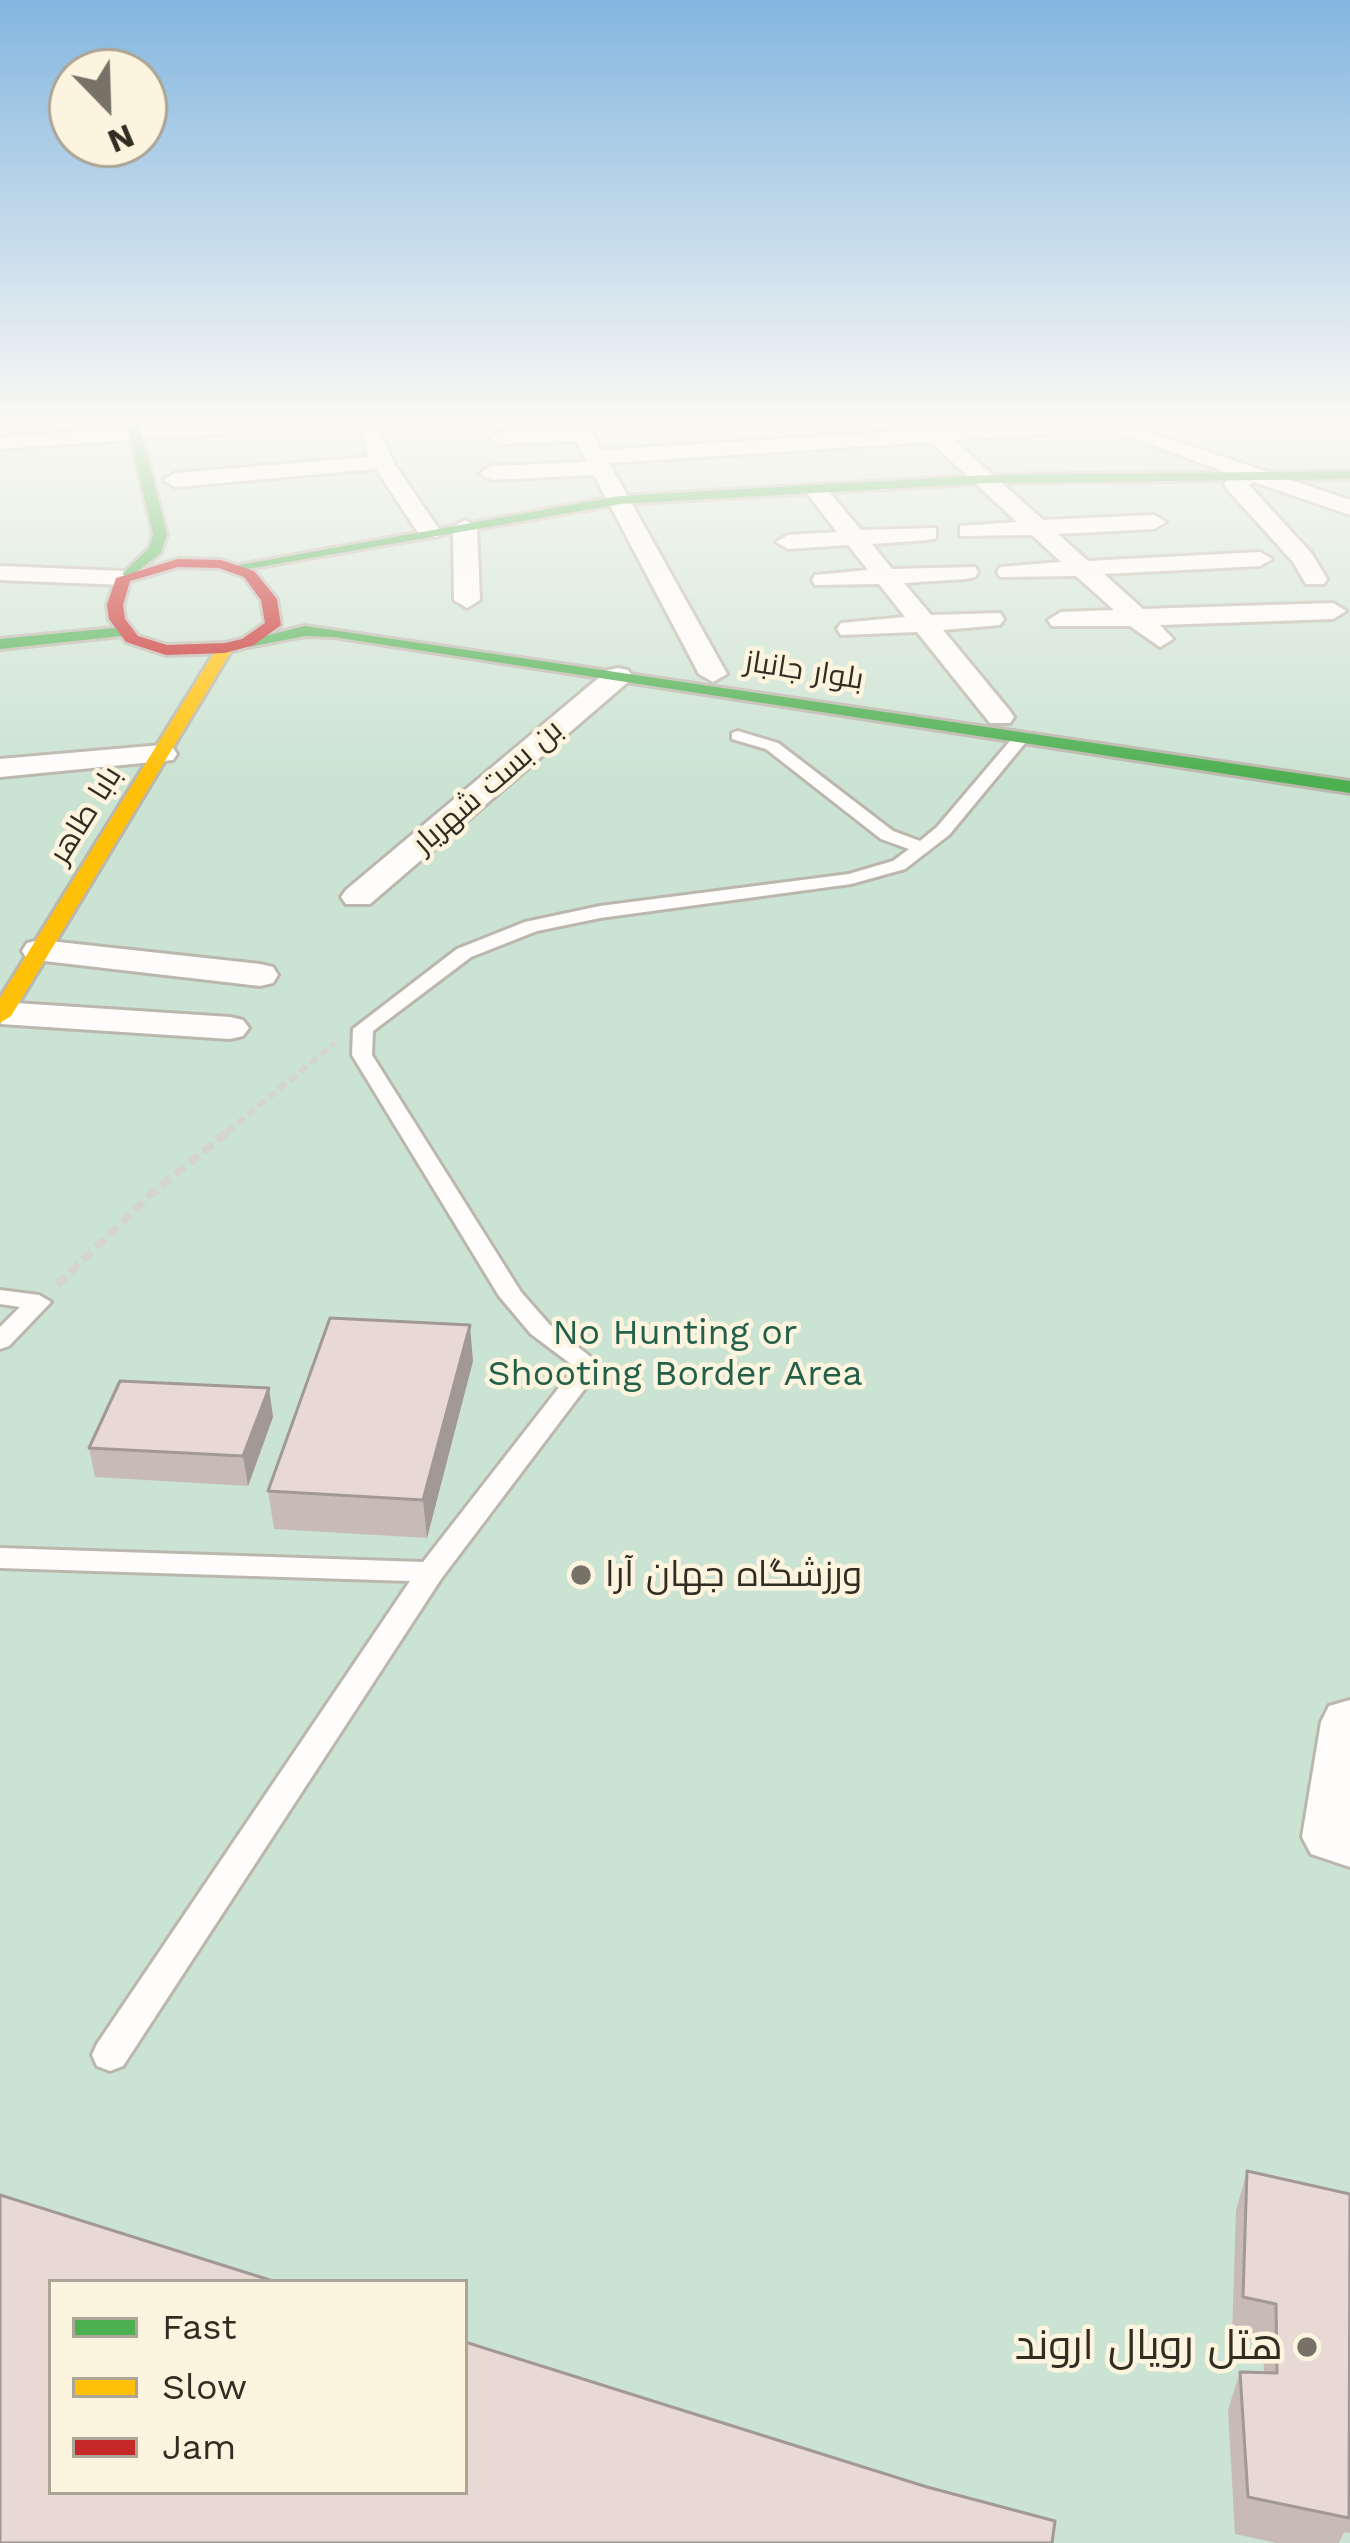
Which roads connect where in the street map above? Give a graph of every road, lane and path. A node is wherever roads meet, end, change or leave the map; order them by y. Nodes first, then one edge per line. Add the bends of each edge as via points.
1 (158, 544) edge
2 (207, 544) edge
3 (360, 544) edge
4 (465, 544) edge
5 (643, 544) edge
6 (859, 544) edge
7 (1058, 544) edge
8 (1293, 544) edge
9 (1260, 559) dead end
10 (228, 566) junction
11 (1315, 566) dead end
12 (1084, 568) junction
13 (965, 572) dead end
14 (1009, 572) dead end
15 (0, 573) edge
16 (126, 576) junction
17 (886, 576) junction
18 (824, 580) dead end
19 (269, 599) junction
20 (467, 600) dead end
21 (1333, 610) dead end
22 (1135, 615) junction
23 (992, 619) dead end
24 (1061, 620) dead end
25 (924, 623) junction
26 (850, 628) dead end
27 (124, 632) junction
28 (1160, 639) dead end
29 (0, 644) edge
30 (236, 645) junction
31 (713, 674) junction
32 (618, 676) junction
33 (1000, 717) junction
34 (738, 736) dead end
35 (1022, 737) junction
36 (162, 754) junction
37 (0, 768) edge
38 (1350, 770) edge
39 (1350, 787) edge
40 (921, 848) junction
41 (358, 897) dead end
42 (25, 957) edge
43 (260, 975) dead end
44 (1, 1014) edge
45 (230, 1028) dead end
46 (363, 1029) junction
47 (0, 1297) edge
48 (39, 1302) junction
49 (0, 1341) edge
50 (0, 1558) edge
51 (431, 1573) junction
52 (1350, 1722) edge
53 (1350, 1842) edge
54 (110, 2055) dead end

1 - 16 main road
2 - 10 main road
3 - 10 main road
4 - 20 street
5 - 31 street
6 - 17 street
7 - 12 street
8 - 11 street
9 - 12 street
10 - 16 main road via 178,563
10 - 19 main road via 249,574
12 - 14 street
12 - 22 street
13 - 17 street
15 - 16 street
16 - 27 main road via 115,605
17 - 18 street
17 - 25 street
19 - 30 main road, بابا طاهر via 274,625
19 - 31 main road, بلوار جانباز via 352,620
21 - 22 street
22 - 24 street
22 - 28 street
23 - 25 street
25 - 26 street
25 - 33 street
27 - 29 main road
27 - 30 main road, بلوار جانباز via 166,650
30 - 32 main road, بلوار جانباز via 333,632
30 - 36 main road, بابا طاهر
31 - 33 main road, بلوار جانباز
32 - 35 main road, بلوار جانباز
32 - 41 street, بن بست شهریار
33 - 38 main road, بلوار جانباز
34 - 40 lane via 772,746 887,835
35 - 39 main road, بلوار جانباز
35 - 40 lane
36 - 37 street
36 - 42 main road, بابا طاهر
40 - 46 lane via 899,865 851,880 532,926 464,952
42 - 43 street
42 - 44 main road, بابا طاهر
44 - 45 street
46 - 48 path via 334,1044 148,1197
46 - 51 lane via 362,1055 511,1297 590,1366
47 - 48 lane
48 - 49 lane
50 - 51 lane
51 - 54 lane
52 - 53 street via 1333,1837

